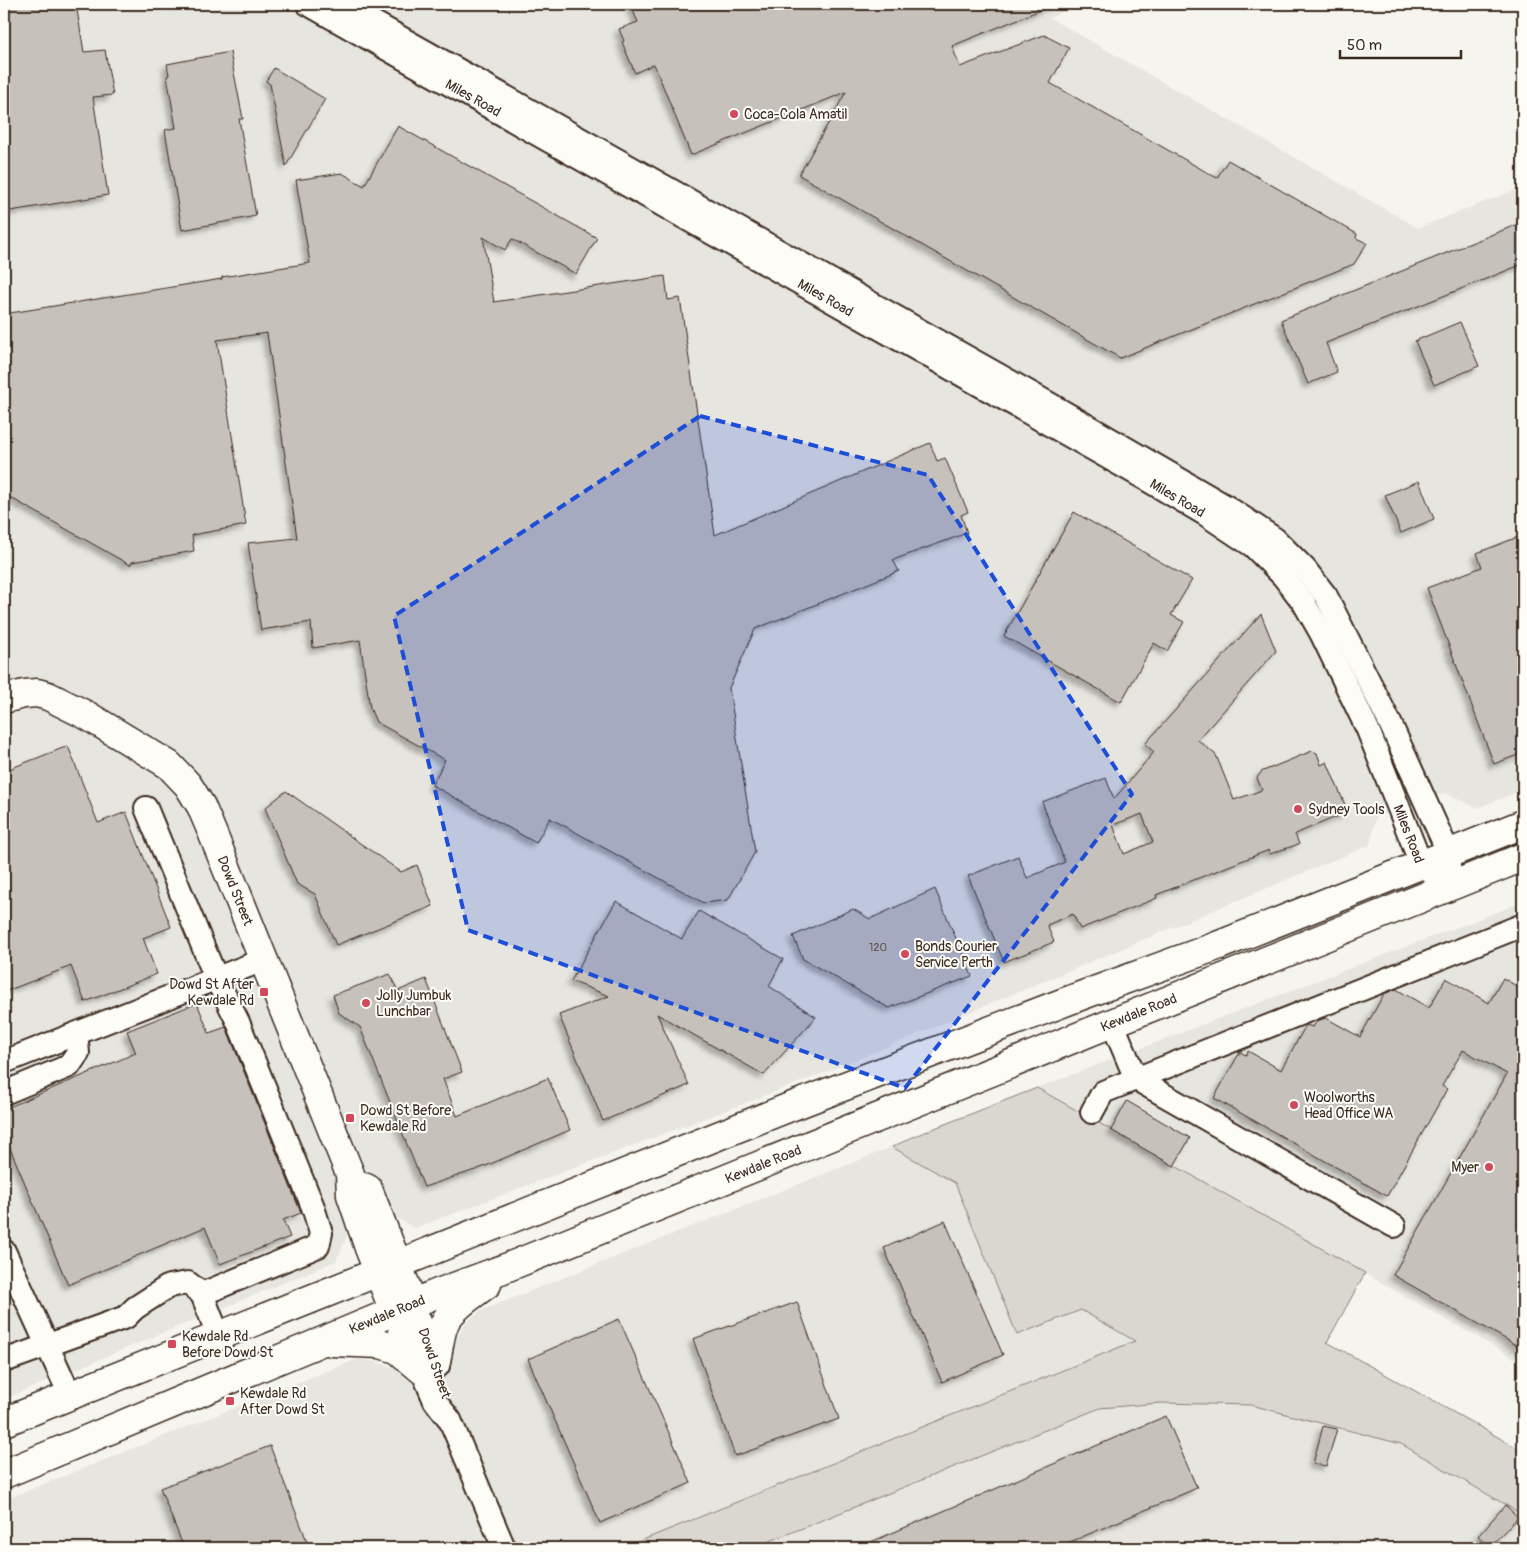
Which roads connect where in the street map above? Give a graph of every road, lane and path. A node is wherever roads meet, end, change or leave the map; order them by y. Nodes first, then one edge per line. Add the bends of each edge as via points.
1 (308, 4) edge
2 (341, 4) edge
3 (14, 696) edge
4 (146, 808) dead end
5 (1523, 824) edge
6 (1449, 854) junction
7 (1523, 857) edge
8 (1421, 864) junction
9 (1449, 887) junction
10 (1523, 925) edge
11 (263, 960) junction
12 (216, 978) junction
13 (1098, 989) junction
14 (1112, 1022) junction
15 (73, 1035) junction
16 (4, 1062) edge
17 (1136, 1079) junction
18 (4, 1093) edge
19 (1092, 1112) dead end
20 (1394, 1226) dead end
21 (4, 1251) edge
22 (388, 1267) junction
23 (503, 1269) junction
24 (202, 1294) junction
25 (404, 1308) junction
26 (218, 1336) junction
27 (322, 1342) junction
28 (47, 1345) junction
29 (4, 1360) edge
30 (429, 1366) junction
31 (70, 1395) junction
32 (4, 1422) edge
33 (9, 1464) edge
34 (504, 1548) edge

1 - 8 street, Miles Road via 1093,448 1253,546 1299,596 1321,633 1368,730
2 - 6 street, Miles Road via 1048,403 1228,507 1275,539 1326,596 1390,723
3 - 11 main road, Dowd Street via 36,693 48,696 88,716 169,765 188,784 201,806
4 - 12 street
5 - 6 main road
6 - 8 main road
6 - 9 street, Miles Road
7 - 9 main road, Kewdale Road
8 - 9 street, Miles Road
8 - 13 main road via 1217,946
9 - 14 main road, Kewdale Road
10 - 17 street
11 - 12 street
11 - 22 main road, Dowd Street via 350,1174 351,1195
12 - 15 street
12 - 24 street via 238,1022 321,1233 318,1246
13 - 14 main road
13 - 22 main road
14 - 17 street
14 - 23 main road, Kewdale Road
15 - 16 street
15 - 18 street via 78,1043 78,1053 69,1066
17 - 19 street via 1103,1092
17 - 20 street
21 - 28 street
22 - 25 main road, Dowd Street
22 - 26 main road
23 - 25 main road, Kewdale Road
23 - 30 main road via 447,1318
24 - 26 street
24 - 28 street via 188,1283 169,1286 126,1317
25 - 27 main road, Kewdale Road
25 - 30 street, Dowd Street via 400,1329
26 - 31 main road
27 - 30 main road via 380,1344
27 - 33 main road, Kewdale Road
28 - 29 street
28 - 31 street
30 - 34 street, Dowd Street via 435,1401 450,1420
31 - 32 main road

